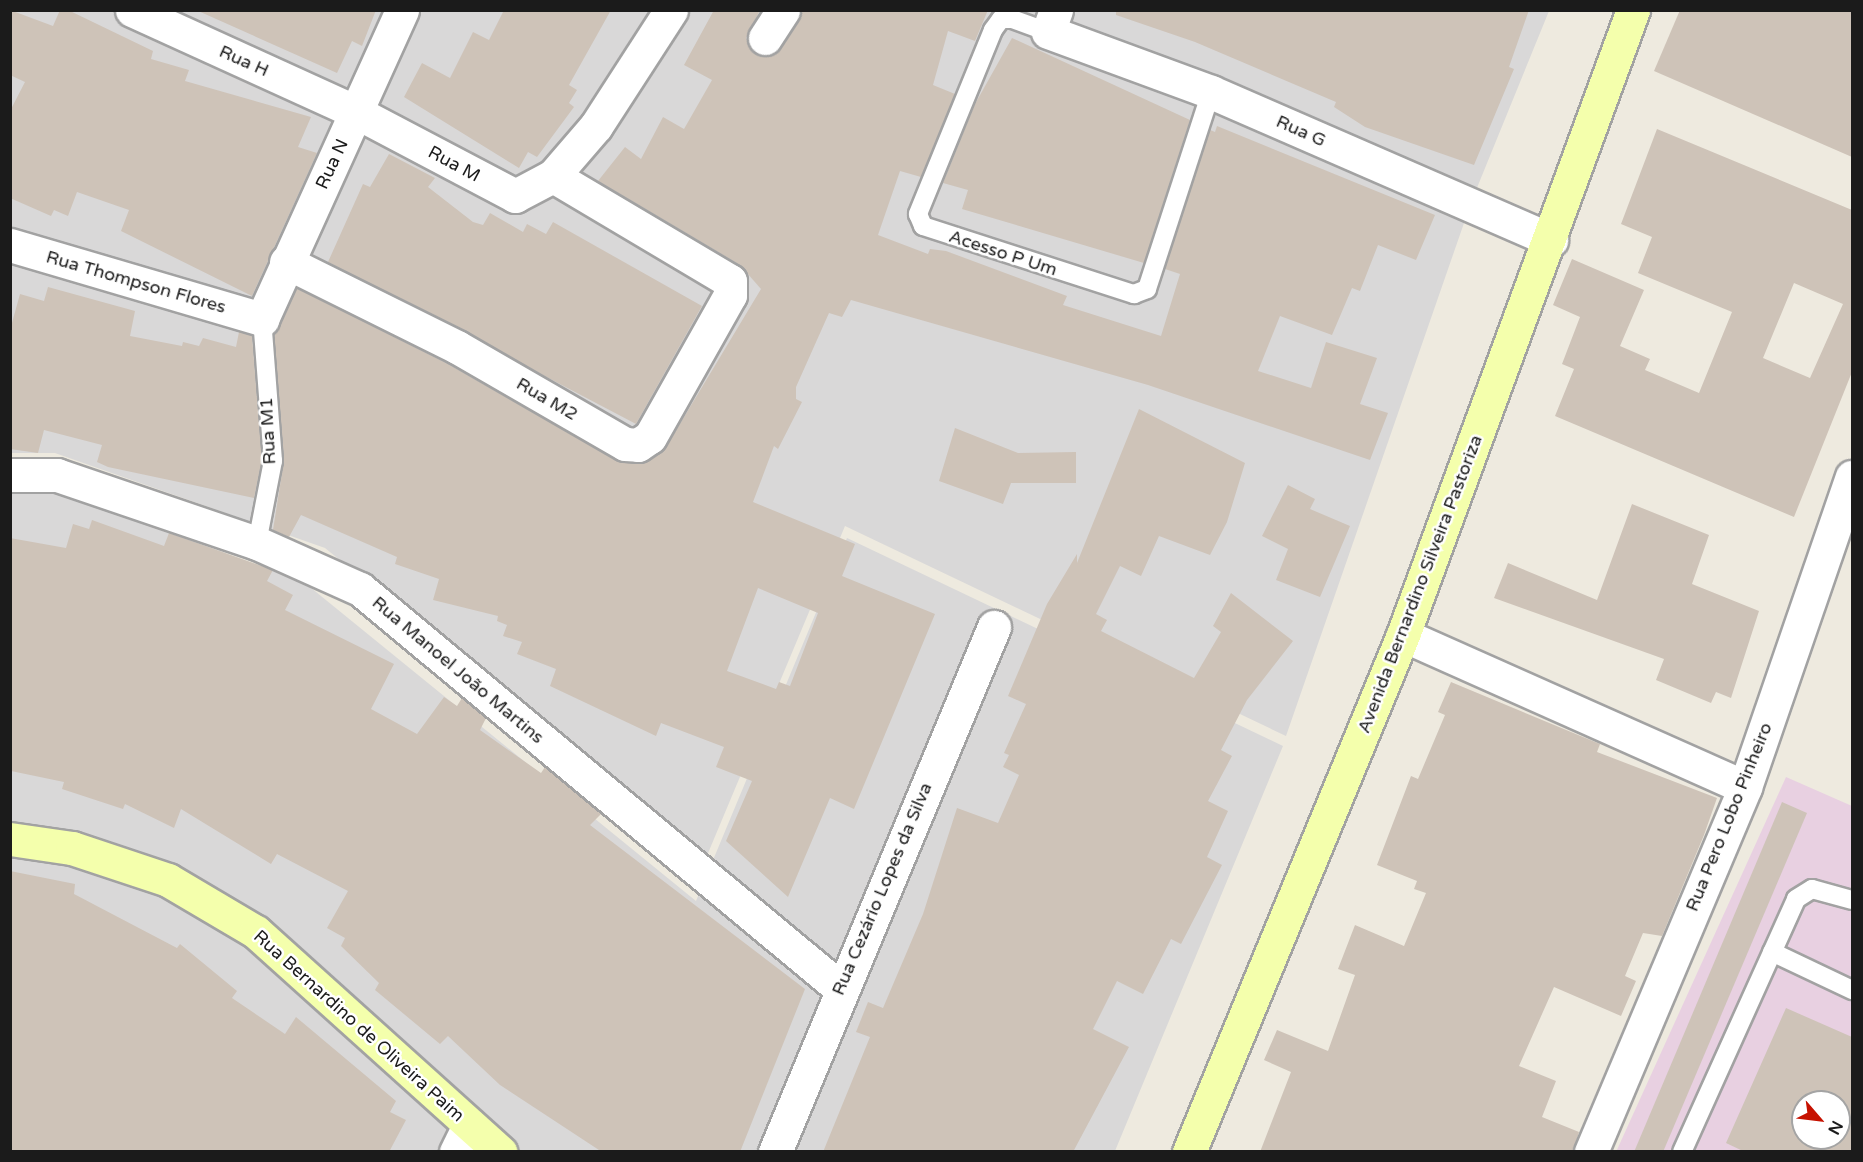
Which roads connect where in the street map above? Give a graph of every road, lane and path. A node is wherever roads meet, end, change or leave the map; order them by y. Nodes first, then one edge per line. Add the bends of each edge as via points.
1 (132, 10) edge
2 (402, 10) edge
3 (670, 10) edge
4 (783, 10) edge
5 (1634, 10) edge
6 (1052, 21) edge
7 (765, 38) dead end
8 (1211, 92) junction
9 (356, 112) junction
10 (553, 176) junction
11 (1551, 240) junction
12 (10, 245) edge
13 (286, 262) junction
14 (262, 319) junction
15 (10, 475) edge
16 (1852, 477) edge
17 (256, 543) junction
18 (994, 627) dead end
19 (1403, 635) junction
20 (1745, 787) junction
21 (10, 838) edge
22 (1852, 900) edge
23 (1772, 952) junction
24 (840, 988) junction
25 (1852, 990) edge
26 (462, 1138) edge
27 (500, 1152) edge
28 (775, 1152) edge
29 (1189, 1152) edge
30 (1591, 1152) edge
31 (1682, 1152) edge

1 - 9 street, Rua H
2 - 9 street, Rua N
3 - 10 street, Rua M via 596,126
4 - 7 street
5 - 11 main road, Avenida Bernardino Silveira Pastoriza
6 - 8 street, Rua G
6 - 8 lane, Acesso P Um via 1001,19 993,30 918,214 923,226 1134,294 1147,289
8 - 11 street, Rua G
9 - 10 street, Rua M via 515,196
9 - 13 street, Rua N
10 - 13 street, Rua M2 via 730,281 725,305 650,437 638,445 625,444 457,347
11 - 19 main road, Avenida Bernardino Silveira Pastoriza
12 - 14 street, Rua Thompson Flores
13 - 14 street, Rua N
14 - 17 lane, Rua M1 via 273,462
15 - 17 street, Rua Manoel João Martins via 57,475
16 - 20 street, Rua Pero Lobo Pinheiro
17 - 24 street, Rua Manoel João Martins via 360,589
18 - 24 street, Rua Cezário Lopes da Silva
19 - 20 street
19 - 29 main road, Avenida Bernardino Silveira Pastoriza
20 - 30 street, Rua Pero Lobo Pinheiro
21 - 26 main road, Rua Bernardino de Oliveira Paim via 72,848 168,880 256,932
22 - 23 lane via 1812,889 1796,899
23 - 25 lane
23 - 31 lane
24 - 28 street, Rua Cezário Lopes da Silva
26 - 27 main road, Rua Bernardino de Oliveira Paim

